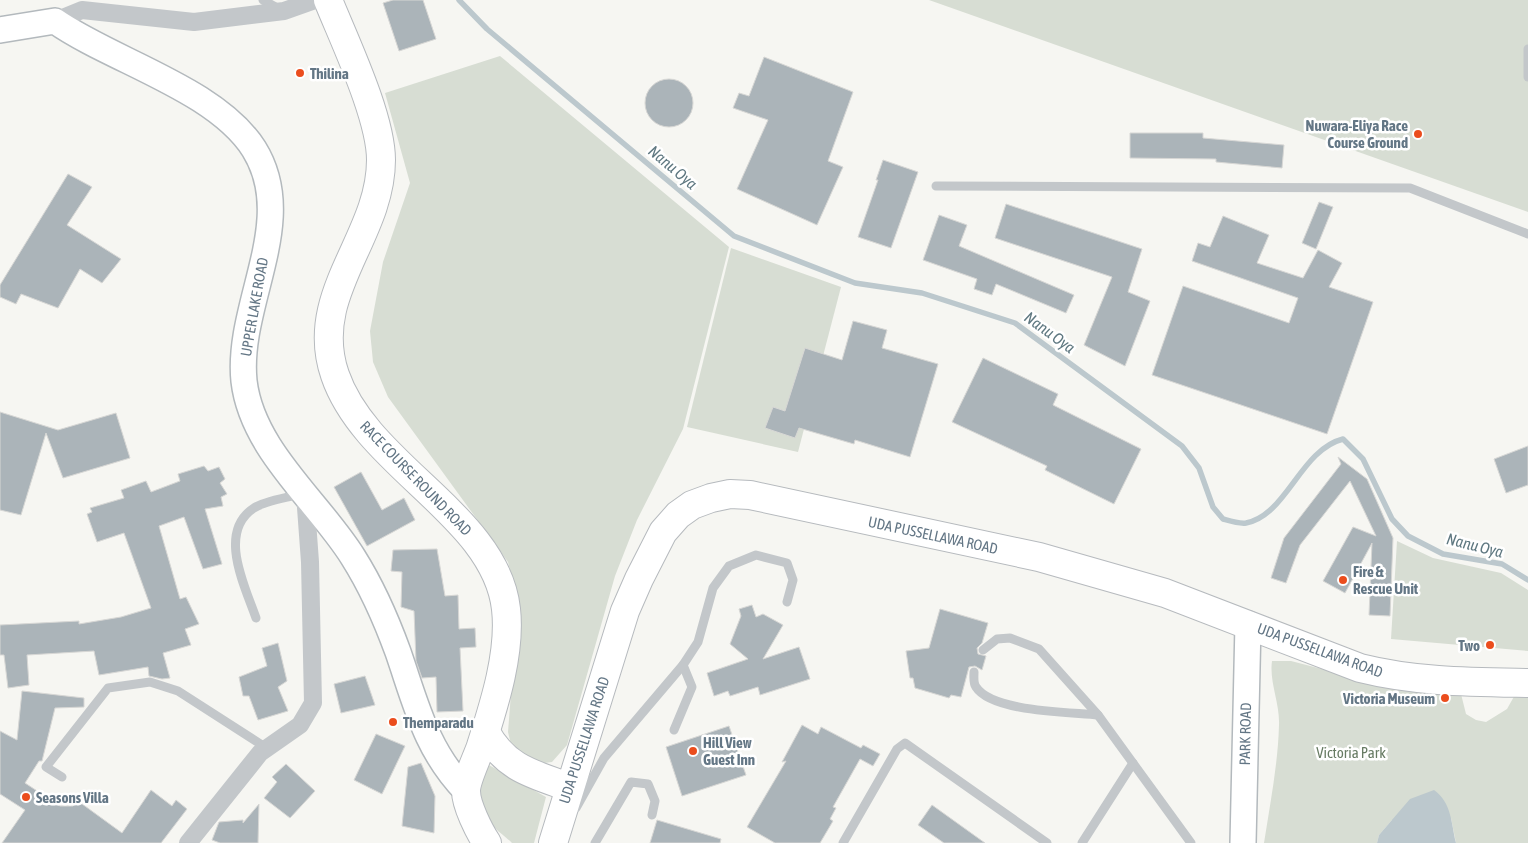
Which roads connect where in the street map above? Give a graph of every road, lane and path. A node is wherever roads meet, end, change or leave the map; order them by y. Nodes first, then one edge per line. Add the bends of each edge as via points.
1 (263, 0) edge
2 (315, 0) edge
3 (328, 0) edge
4 (284, 11) junction
5 (55, 21) junction
6 (0, 30) edge
7 (1528, 49) edge
8 (1528, 77) edge
9 (936, 186) dead end
10 (1528, 234) edge
11 (305, 493) junction
12 (787, 602) dead end
13 (256, 618) dead end
14 (1248, 624) junction
15 (983, 650) dead end
16 (683, 665) junction
17 (974, 672) dead end
18 (1528, 683) edge
19 (1098, 715) junction
20 (674, 730) dead end
21 (485, 731) junction
22 (265, 747) junction
23 (1133, 763) junction
24 (62, 778) dead end
25 (569, 787) junction
26 (466, 791) junction
27 (652, 815) dead end
28 (556, 831) edge
29 (484, 842) edge
30 (188, 843) edge
31 (595, 843) edge
32 (843, 843) edge
33 (1047, 843) edge
34 (1082, 843) edge
35 (1191, 843) edge
36 (1243, 843) edge

1 - 4 lane
2 - 4 street
3 - 21 main road, RACE COURSE ROUND ROAD via 369,104 381,159 380,180 372,210 335,298 328,332 330,359 343,395 357,416 400,466 464,528 488,556 497,573 507,611 506,632 498,689
4 - 5 street via 194,22 82,10
5 - 6 street
5 - 11 street, UPPER LAKE ROAD via 195,96 228,121 254,148 266,178 272,210 247,334 244,382 266,441
7 - 8 lane
9 - 10 lane via 1410,188
11 - 13 lane via 255,507 244,516 236,531 234,546
11 - 22 street via 313,703 300,724
11 - 26 street, UPPER LAKE ROAD via 338,533 367,581 390,630 429,739 448,772
12 - 16 lane via 793,580 787,563 756,555 729,566 713,588 698,642
14 - 18 main road, UDA PUSSELLAWA ROAD via 1360,668 1382,673 1443,682
14 - 25 main road, UDA PUSSELLAWA ROAD via 1165,593 1039,558 750,495 730,494 711,498 678,515 664,532 638,579
14 - 36 street, PARK ROAD
15 - 19 lane via 997,639 1010,638 1039,649
16 - 20 lane via 692,686
16 - 28 lane via 604,758 575,810
17 - 19 lane via 974,685 981,694 1014,707
19 - 23 lane
21 - 25 main road via 499,753 510,763
21 - 26 main road, RACE COURSE ROUND ROAD
22 - 24 lane via 178,691 150,682 108,688 46,767
22 - 30 street
23 - 34 lane
23 - 35 lane
25 - 28 main road, UDA PUSSELLAWA ROAD
26 - 29 main road
27 - 31 lane via 655,801 648,784 630,782
32 - 33 lane via 897,749 905,743

